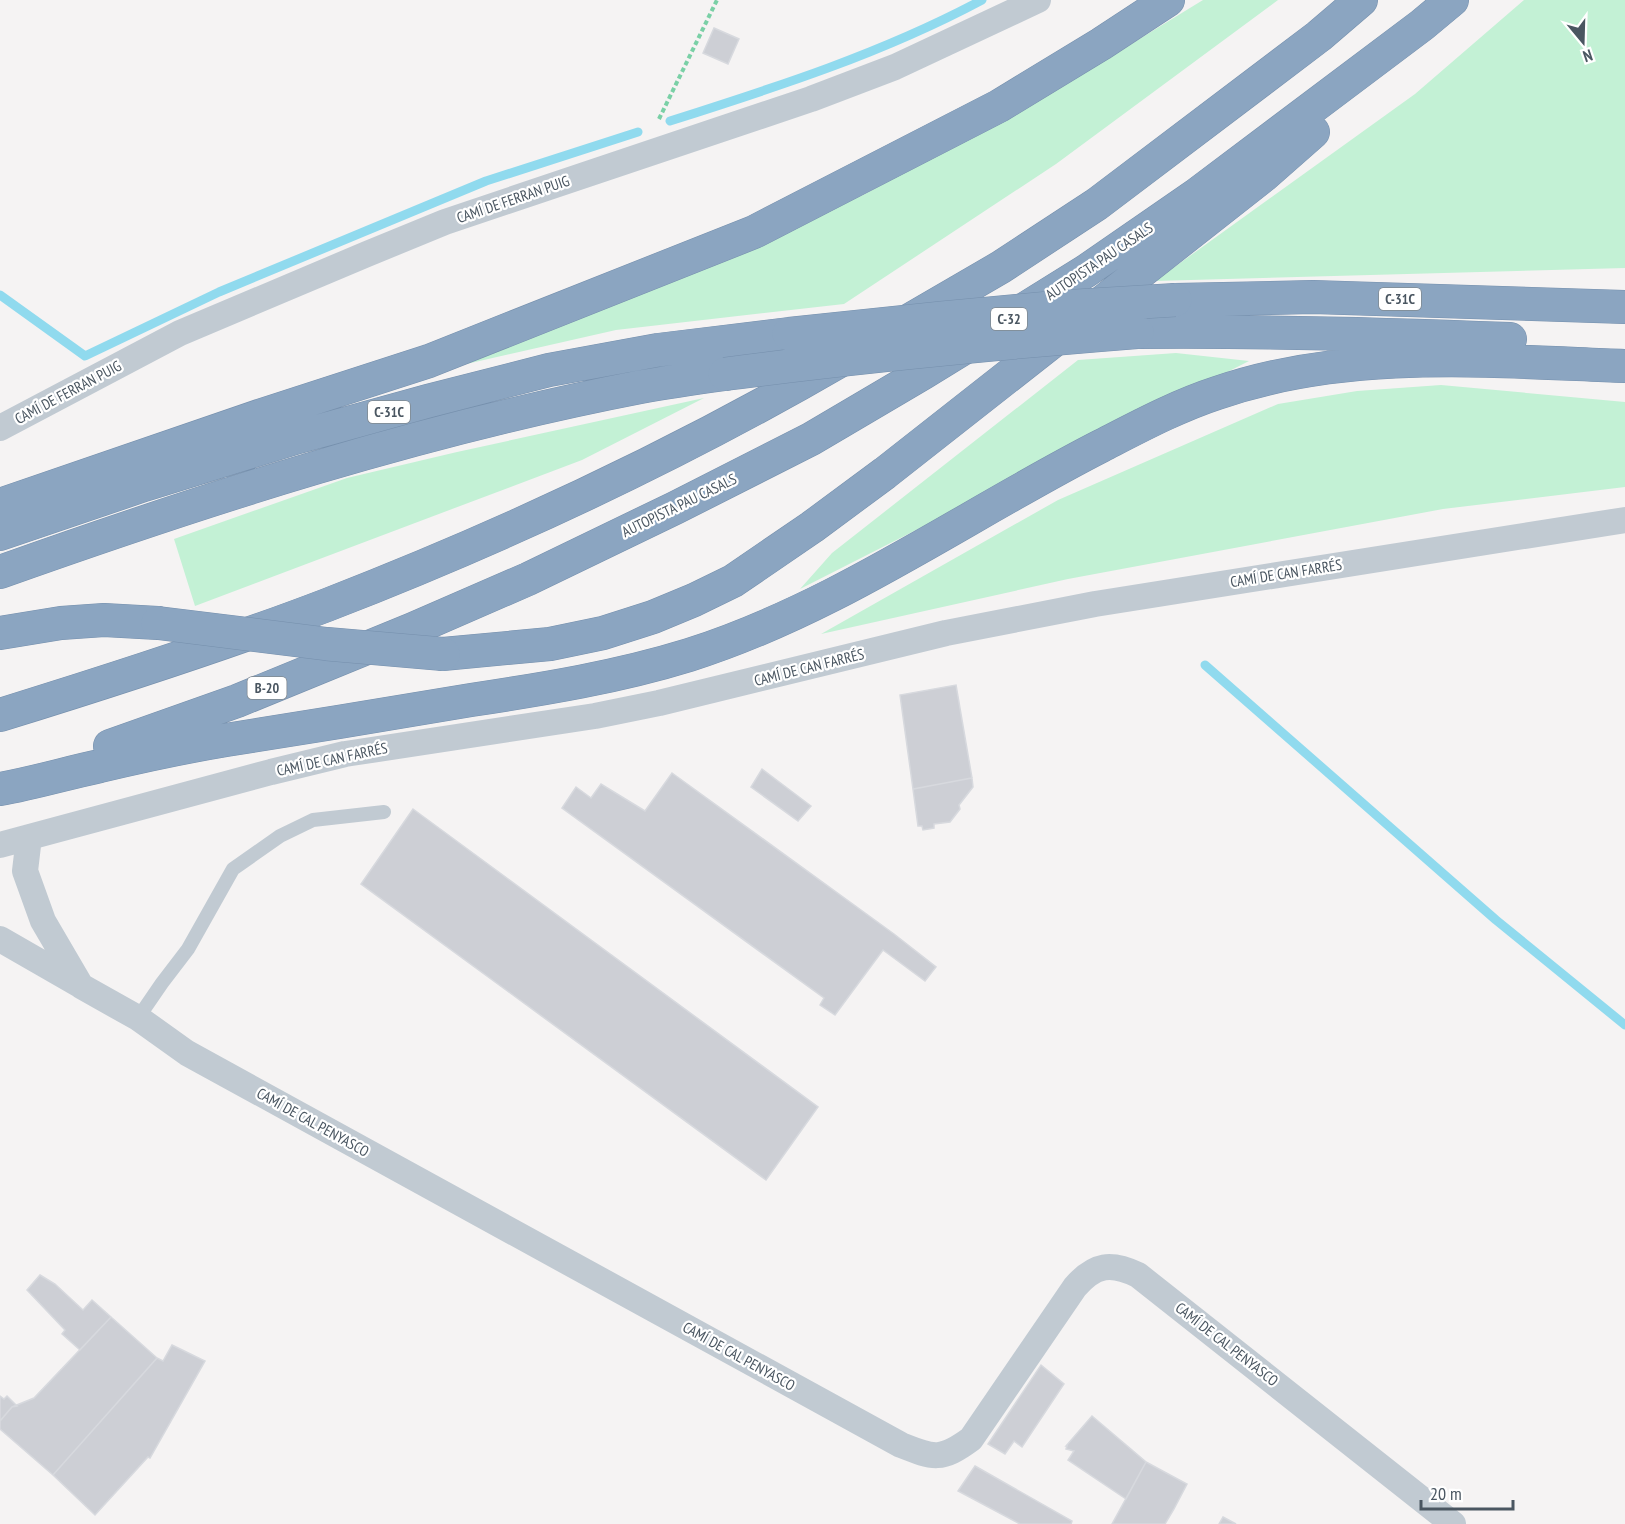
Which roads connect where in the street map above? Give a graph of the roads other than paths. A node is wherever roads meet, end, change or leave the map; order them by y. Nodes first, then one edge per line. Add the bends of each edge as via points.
1 (1038, 0) edge
2 (1168, 0) edge
3 (1361, 0) edge
4 (1452, 0) edge
5 (1422, 25) junction
6 (1625, 307) edge
7 (1394, 334) junction
8 (1625, 344) edge
9 (1625, 364) edge
10 (0, 428) edge
11 (0, 505) edge
12 (1625, 520) edge
13 (0, 534) edge
14 (0, 572) edge
15 (528, 579) joint
16 (0, 633) edge
17 (0, 715) edge
18 (0, 782) edge
19 (0, 789) edge
20 (384, 812) dead end
21 (29, 837) junction
22 (0, 845) edge
23 (0, 939) edge
24 (81, 986) junction
25 (138, 1018) junction
26 (1453, 1524) edge

1 - 10 street, CAMÍ DE FERRAN PUIG via 895,67 811,99 445,222 180,333
2 - 11 highway via 999,106 754,232 429,361
3 - 17 highway via 1097,204 1001,267 769,402 615,481 418,569 223,642
4 - 5 highway, AUTOPISTA PAU CASALS / C-32
5 - 15 highway, AUTOPISTA PAU CASALS / C-32 via 1178,208 1086,271 922,373 811,439
5 - 16 highway, bridge via 1351,99 1263,176 885,473 733,580 694,600 603,633 550,644 442,654 104,620
6 - 13 highway, C-31C, bridge via 1312,297 1175,300 953,316 658,350 549,370 298,437
7 - 8 highway, C-31C
7 - 9 highway
7 - 14 highway, C-31C, bridge via 1137,332 822,361 640,387 477,424 290,476
9 - 19 highway via 1392,362 1266,378 1216,393 1148,422 819,602 689,654 613,675 219,741
12 - 21 street, CAMÍ DE CAN FARRÉS via 1106,602 957,631 595,716 345,754
15 - 18 highway, B-20 via 237,701
20 - 25 lane via 313,820 279,836 233,869 188,949
21 - 22 street, CAMÍ DE CAN FARRÉS
21 - 24 street via 25,871 43,921
23 - 24 street, CAMÍ DE CAL PENYASCO
24 - 25 street, CAMÍ DE CAL PENYASCO
25 - 26 street, CAMÍ DE CAL PENYASCO via 187,1053 901,1445 926,1455 943,1456 971,1439 1075,1287 1086,1275 1113,1266 1138,1275

